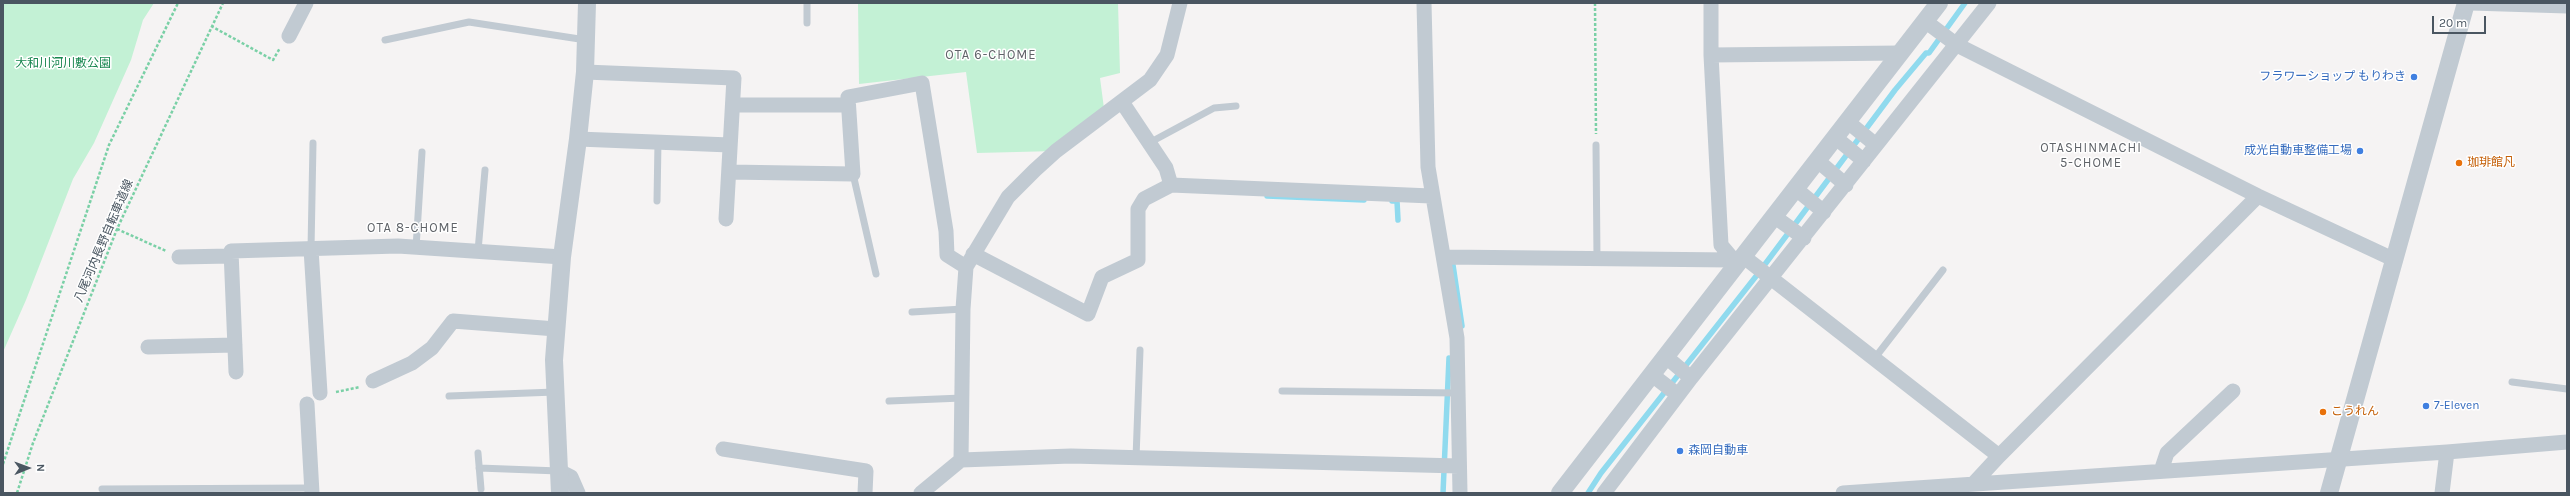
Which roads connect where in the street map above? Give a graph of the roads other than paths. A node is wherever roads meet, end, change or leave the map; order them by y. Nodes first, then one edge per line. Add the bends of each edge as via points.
1 (306, 3) edge
2 (588, 3) edge
3 (807, 3) edge
4 (1180, 3) edge
5 (1424, 3) edge
6 (1711, 3) edge
7 (1939, 3) edge
8 (1989, 3) edge
9 (2466, 3) edge
10 (2471, 3) edge
11 (2567, 6) edge
12 (807, 23) dead end
13 (1931, 26) junction
14 (289, 36) road end
15 (385, 40) dead end
16 (586, 40) junction
17 (1957, 46) junction
18 (1900, 53) junction
19 (1711, 55) junction
20 (585, 72) junction
21 (1122, 102) junction
22 (732, 105) junction
23 (848, 105) junction
24 (1236, 106) dead end
25 (1853, 126) junction
26 (578, 139) junction
27 (658, 142) junction
28 (1841, 142) junction
29 (313, 143) dead end
30 (1150, 143) junction
31 (730, 145) junction
32 (1596, 145) road end
33 (1876, 145) junction
34 (422, 152) dead end
35 (1864, 161) junction
36 (1823, 166) junction
37 (485, 170) dead end
38 (729, 172) junction
39 (853, 174) junction
40 (1171, 185) junction
41 (1846, 185) junction
42 (1801, 193) junction
43 (1431, 196) junction
44 (2258, 196) junction
45 (657, 201) dead end
46 (1824, 212) junction
47 (726, 219) dead end
48 (1781, 221) junction
49 (1804, 238) junction
50 (416, 248) junction
51 (311, 249) junction
52 (478, 251) junction
53 (973, 254) junction
54 (231, 256) junction
55 (179, 257) road end
56 (562, 257) junction
57 (1445, 257) junction
58 (1597, 259) junction
59 (2395, 260) junction
60 (1742, 262) junction
61 (966, 267) junction
62 (1943, 270) dead end
63 (876, 274) dead end
64 (1773, 279) junction
65 (963, 309) junction
66 (912, 312) dead end
67 (556, 329) junction
68 (235, 345) junction
69 (148, 347) dead end
70 (1140, 350) dead end
71 (1874, 359) junction
72 (1671, 361) junction
73 (236, 372) dead end
74 (1691, 378) junction
75 (1657, 379) junction
76 (373, 381) dead end
77 (2512, 382) dead end
78 (2567, 389) edge
79 (1282, 391) dead end
80 (2233, 391) dead end
81 (556, 392) junction
82 (320, 393) dead end
83 (1450, 393) junction
84 (1678, 395) junction
85 (449, 396) dead end
86 (962, 398) junction
87 (889, 402) dead end
88 (307, 404) dead end
89 (2567, 442) edge
90 (723, 449) dead end
91 (478, 452) dead end
92 (2447, 452) junction
93 (1998, 456) junction
94 (1136, 458) junction
95 (2338, 458) junction
96 (961, 460) junction
97 (1449, 466) junction
98 (479, 468) junction
99 (559, 471) junction
100 (2161, 471) junction
101 (1974, 483) junction
102 (102, 489) dead end
103 (481, 489) dead end
104 (312, 490) edge
105 (1918, 490) edge
106 (560, 493) edge
107 (578, 493) edge
108 (865, 493) edge
109 (921, 493) edge
110 (1460, 493) edge
111 (1560, 493) edge
112 (1604, 493) edge
113 (1843, 493) edge
114 (2329, 493) edge
115 (2442, 493) edge

1 - 14 street
2 - 16 street
3 - 12 lane
4 - 21 street via 1162,65 1150,80
5 - 43 street via 1426,122
6 - 19 street
7 - 13 street
8 - 17 street
9 - 59 street
10 - 11 street
13 - 17 street
13 - 18 street
15 - 16 lane via 469,22
16 - 20 street
17 - 33 street
17 - 44 street
18 - 19 street
18 - 25 street
19 - 60 street via 1721,245
20 - 22 street via 734,78
20 - 26 street
21 - 30 street
21 - 53 street via 1056,151 1008,197
22 - 23 street
22 - 31 street
23 - 39 street
23 - 61 street via 848,97 922,84 946,231 947,255
24 - 30 lane via 1214,108
25 - 28 street
25 - 33 street
26 - 27 street
26 - 56 street
27 - 31 street
27 - 45 lane
28 - 35 street
28 - 36 street
29 - 51 lane
30 - 40 street via 1166,168
31 - 38 street
32 - 58 lane
33 - 35 street
34 - 50 lane
35 - 41 street
36 - 41 street
36 - 42 street
37 - 52 lane
38 - 39 street
38 - 47 street
39 - 63 lane
40 - 43 street
40 - 53 street via 1144,199 1138,209 1138,260 1102,277 1088,314
41 - 46 street
42 - 46 street
42 - 48 street
43 - 57 street
44 - 59 street
44 - 93 street
46 - 49 street
48 - 49 street
48 - 60 street
49 - 64 street
50 - 51 street
50 - 52 street
51 - 54 street via 231,251
51 - 82 street
52 - 56 street
53 - 61 street
54 - 55 street
54 - 68 street
56 - 67 street
57 - 58 street
57 - 83 street via 1456,338
58 - 60 street
59 - 95 street
60 - 64 street
60 - 72 street
61 - 65 street
62 - 71 lane
64 - 71 street
64 - 74 street
65 - 66 lane
65 - 86 street
67 - 76 street via 453,321 432,348 417,359
67 - 81 street
68 - 69 street
68 - 73 street
70 - 94 lane
71 - 93 street
72 - 74 street
72 - 75 street
74 - 84 street
75 - 84 street
75 - 111 street
77 - 78 lane
79 - 83 lane
80 - 100 street via 2167,453
81 - 85 lane
81 - 99 street
83 - 97 street
84 - 112 street
86 - 87 lane
86 - 96 street
88 - 104 street
89 - 92 street
90 - 108 street via 866,471
91 - 98 lane
92 - 95 street
92 - 115 street
93 - 101 street
94 - 96 street via 1071,456
94 - 97 street
95 - 100 street
95 - 114 street
96 - 109 street
97 - 110 street
98 - 99 lane
98 - 103 lane
99 - 106 street
99 - 107 street via 571,477
100 - 101 street
101 - 105 street
102 - 104 lane
105 - 113 street

